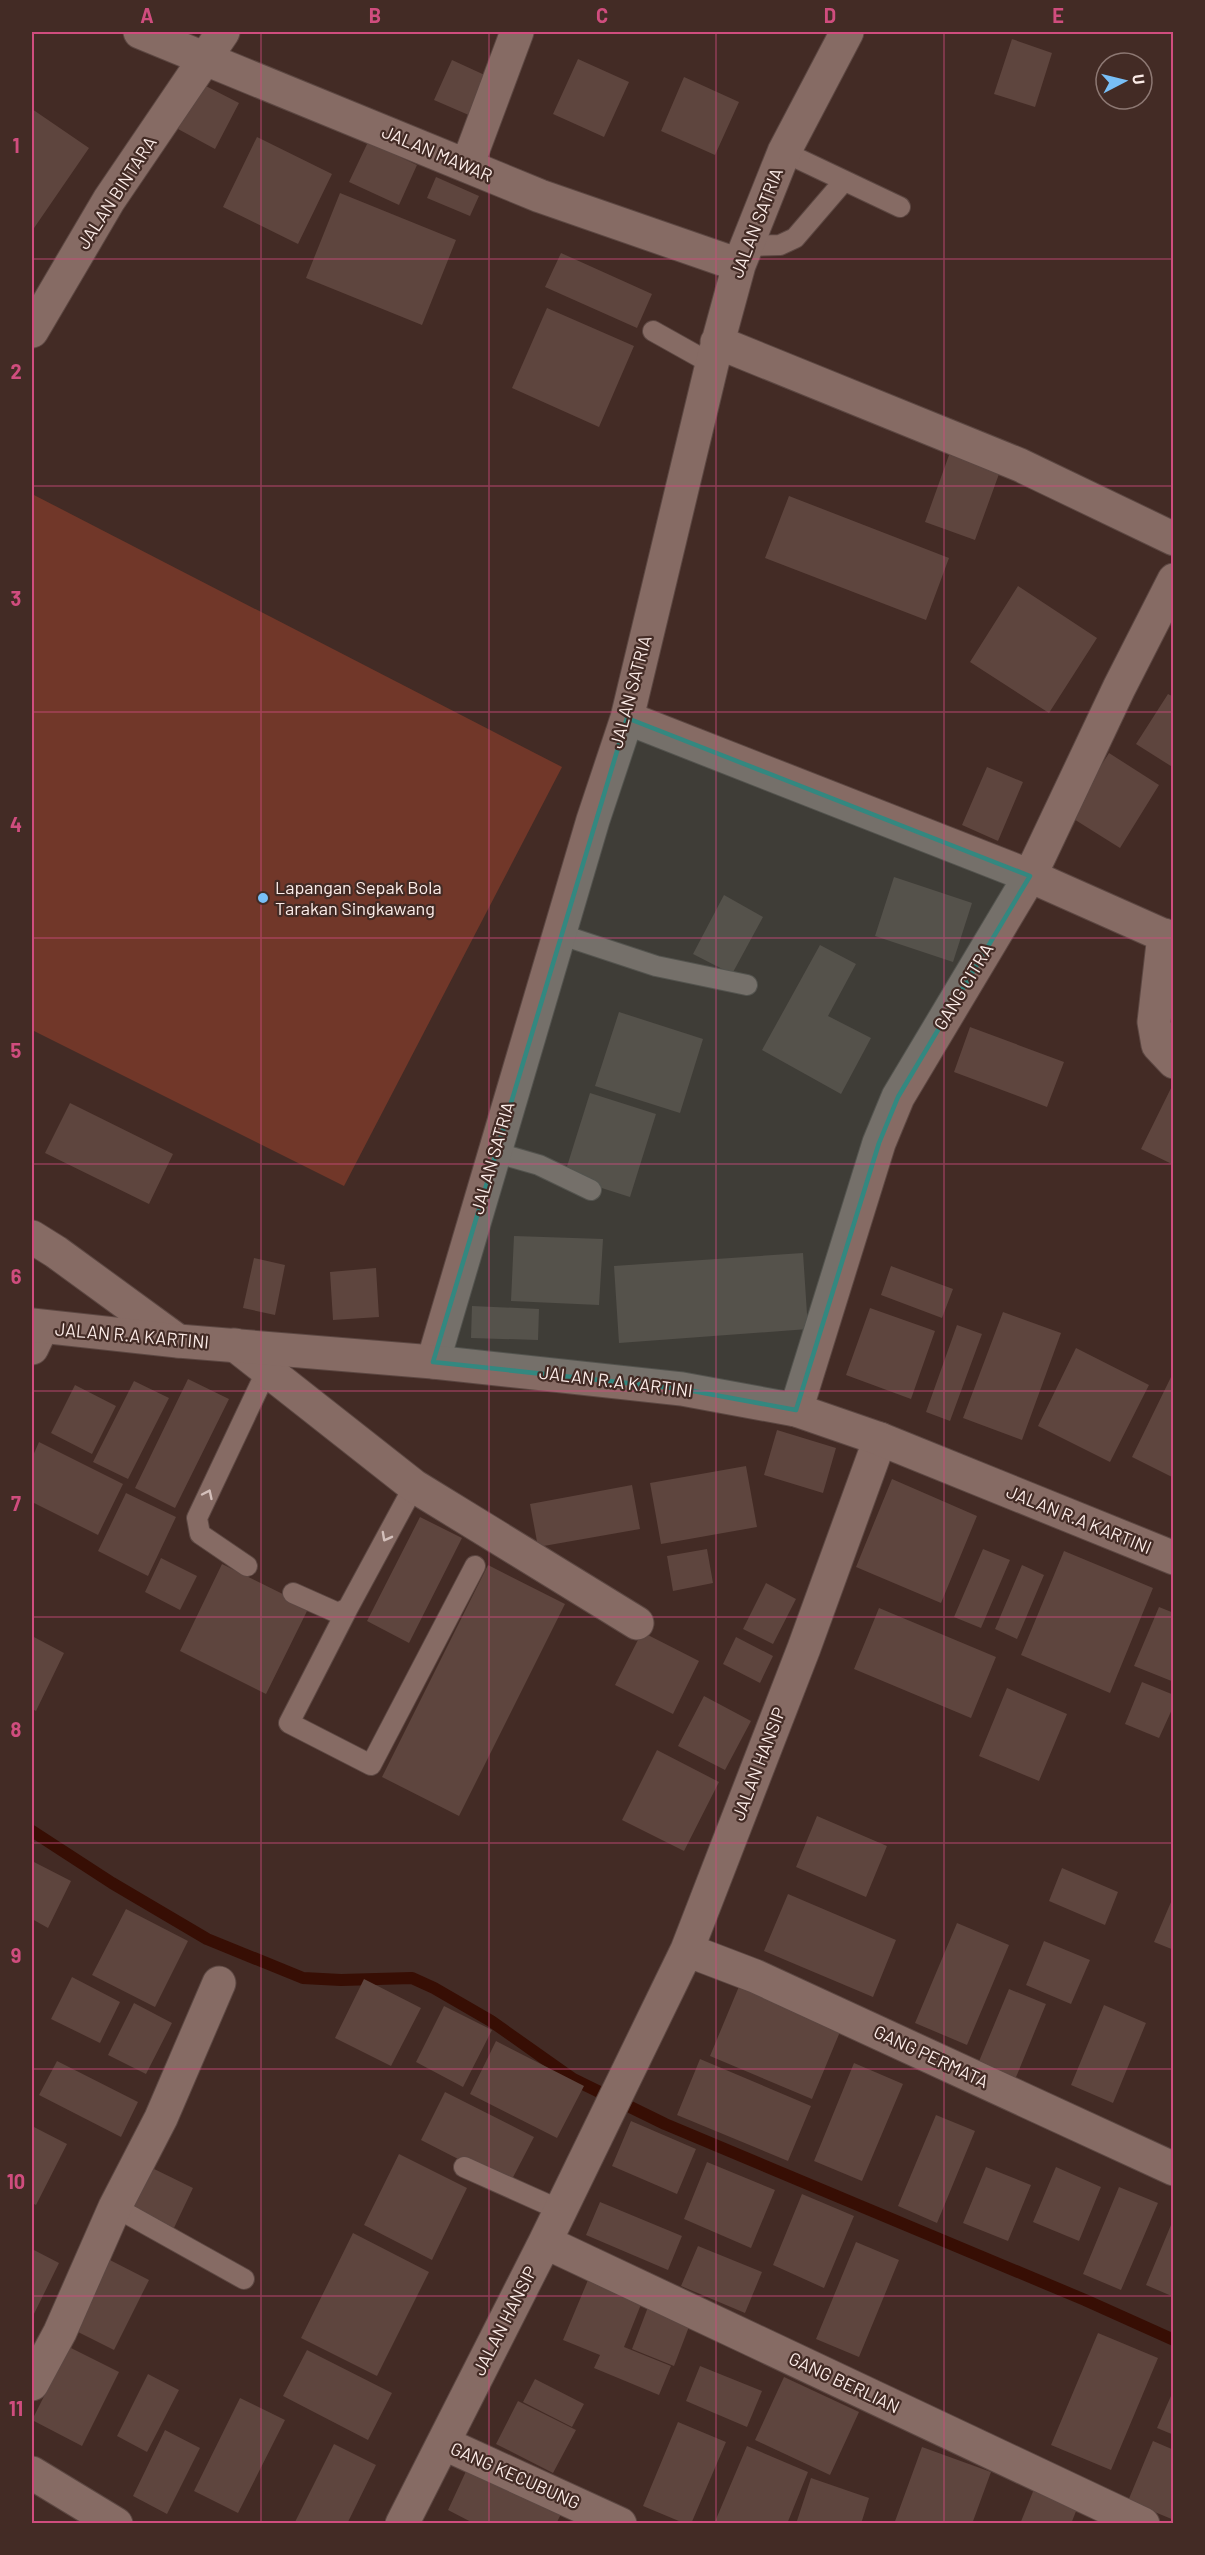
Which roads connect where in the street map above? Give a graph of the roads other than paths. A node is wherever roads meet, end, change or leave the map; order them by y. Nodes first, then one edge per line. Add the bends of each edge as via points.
1 (140, 32) edge
2 (517, 32) edge
3 (846, 32) edge
4 (215, 45) edge
5 (784, 152) junction
6 (467, 166) junction
7 (844, 181) junction
8 (900, 207) dead end
9 (742, 256) junction
10 (32, 331) edge
11 (652, 331) dead end
12 (715, 353) junction
13 (1173, 539) edge
14 (1173, 580) edge
15 (627, 718) junction
16 (1030, 876) junction
17 (559, 934) junction
18 (1169, 938) edge
19 (747, 985) dead end
20 (1173, 1062) edge
21 (494, 1152) junction
22 (591, 1190) dead end
23 (32, 1237) edge
24 (35, 1333) edge
25 (178, 1341) junction
26 (235, 1345) junction
27 (433, 1362) junction
28 (267, 1370) junction
29 (796, 1410) junction
30 (880, 1439) junction
31 (414, 1486) junction
32 (1173, 1558) edge
33 (247, 1566) dead end
34 (475, 1566) dead end
35 (293, 1593) dead end
36 (348, 1608) junction
37 (637, 1623) dead end
38 (687, 1950) junction
39 (219, 1983) dead end
40 (464, 2167) dead end
41 (1173, 2169) edge
42 (115, 2207) junction
43 (560, 2210) junction
44 (545, 2242) junction
45 (244, 2278) dead end
46 (32, 2384) edge
47 (443, 2443) junction
48 (36, 2486) edge
49 (116, 2523) edge
50 (402, 2523) edge
51 (620, 2523) edge
52 (1143, 2523) edge

1 - 4 street, JALAN MAWAR
2 - 6 street
3 - 5 street, JALAN SATRIA
4 - 6 street, JALAN MAWAR
4 - 10 street, JALAN BINTARA via 109,200
5 - 7 lane
5 - 9 street, JALAN SATRIA
6 - 9 street, JALAN MAWAR via 540,196
7 - 8 lane
7 - 9 lane via 795,238
9 - 12 street, JALAN SATRIA
11 - 12 lane
12 - 13 street via 1020,465
12 - 15 street, JALAN SATRIA
14 - 16 street, GANG CITRA
15 - 16 street
15 - 17 street, JALAN SATRIA
16 - 18 street
16 - 29 street, GANG CITRA via 898,1097 879,1143
17 - 19 lane via 656,966
17 - 21 street, JALAN SATRIA
18 - 20 street via 1154,1022 1158,1045
21 - 22 lane via 539,1165
21 - 27 street, JALAN SATRIA
23 - 25 street
24 - 25 street, JALAN R.A KARTINI
25 - 26 street, JALAN R.A KARTINI
26 - 27 street, JALAN R.A KARTINI
26 - 28 street
27 - 29 street, JALAN R.A KARTINI via 682,1389
28 - 31 street
33 -> 28 lane via 200,1534 197,1518
29 - 30 street, JALAN R.A KARTINI
30 - 32 street, JALAN R.A KARTINI
30 - 38 street, JALAN HANSIP
31 -> 36 lane
31 - 37 street
34 - 36 lane via 371,1765 289,1723
35 - 36 lane via 338,1613
38 - 41 street, GANG PERMATA via 755,1976
38 - 43 street, JALAN HANSIP
39 - 42 street via 161,2118
40 - 43 lane
42 - 45 lane
42 - 46 street via 60,2332
43 - 44 street, JALAN HANSIP
44 - 47 street, JALAN HANSIP
44 - 52 street, GANG BERLIAN
47 - 50 street, JALAN HANSIP
47 - 51 street, GANG KECUBUNG
48 - 49 street

